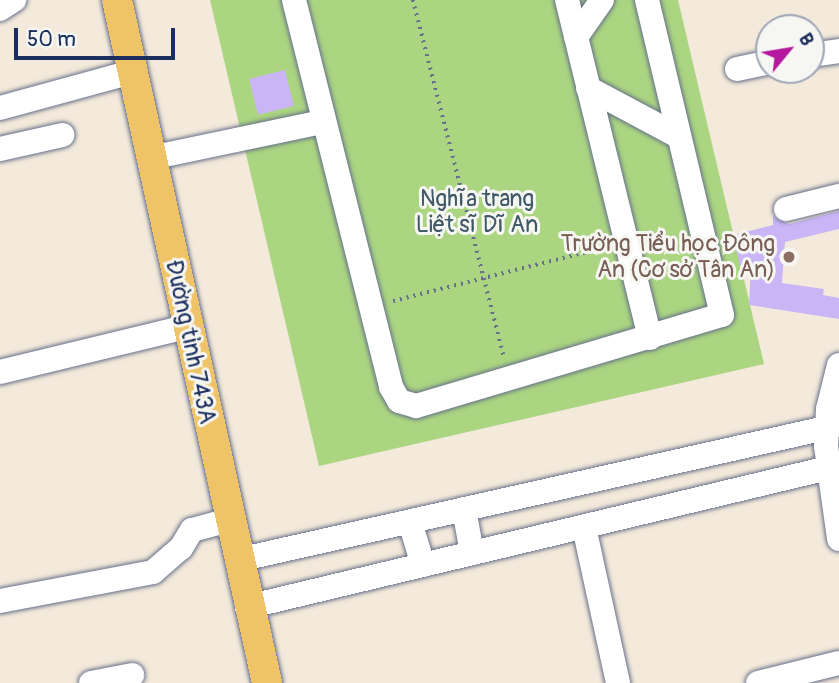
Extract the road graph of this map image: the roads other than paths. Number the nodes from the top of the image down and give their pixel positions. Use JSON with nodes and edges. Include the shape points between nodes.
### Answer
{"nodes":[{"id":1,"x":14,"y":0,"type":"edge"},
{"id":2,"x":117,"y":0,"type":"edge"},
{"id":3,"x":294,"y":0,"type":"edge"},
{"id":4,"x":567,"y":0,"type":"edge"},
{"id":5,"x":602,"y":0,"type":"edge"},
{"id":6,"x":647,"y":0,"type":"edge"},
{"id":7,"x":0,"y":9,"type":"edge"},
{"id":8,"x":576,"y":37,"type":"junction"},
{"id":9,"x":755,"y":65,"type":"edge"},
{"id":10,"x":737,"y":69,"type":"dead end"},
{"id":11,"x":132,"y":72,"type":"junction"},
{"id":12,"x":588,"y":88,"type":"junction"},
{"id":13,"x":0,"y":108,"type":"edge"},
{"id":14,"x":323,"y":122,"type":"junction"},
{"id":15,"x":62,"y":135,"type":"dead end"},
{"id":16,"x":678,"y":136,"type":"junction"},
{"id":17,"x":0,"y":149,"type":"edge"},
{"id":18,"x":150,"y":158,"type":"junction"},
{"id":19,"x":839,"y":196,"type":"edge"},
{"id":20,"x":786,"y":209,"type":"dead end"},
{"id":21,"x":186,"y":327,"type":"junction"},
{"id":22,"x":650,"y":338,"type":"junction"},
{"id":23,"x":839,"y":365,"type":"edge"},
{"id":24,"x":0,"y":372,"type":"edge"},
{"id":25,"x":833,"y":427,"type":"edge"},
{"id":26,"x":828,"y":468,"type":"junction"},
{"id":27,"x":464,"y":509,"type":"junction"},
{"id":28,"x":229,"y":520,"type":"junction"},
{"id":29,"x":410,"y":522,"type":"junction"},
{"id":30,"x":584,"y":527,"type":"junction"},
{"id":31,"x":839,"y":539,"type":"edge"},
{"id":32,"x":472,"y":553,"type":"junction"},
{"id":33,"x":238,"y":560,"type":"junction"},
{"id":34,"x":423,"y":565,"type":"junction"},
{"id":35,"x":0,"y":601,"type":"edge"},
{"id":36,"x":247,"y":607,"type":"junction"},
{"id":37,"x":839,"y":663,"type":"edge"},
{"id":38,"x":132,"y":675,"type":"dead end"},
{"id":39,"x":91,"y":683,"type":"edge"},
{"id":40,"x":267,"y":683,"type":"edge"},
{"id":41,"x":618,"y":683,"type":"edge"},
{"id":42,"x":758,"y":683,"type":"edge"}],
"edges":[{"from":1,"to":7,"type":"street"},
{"from":2,"to":11,"type":"main road","name":"Đường tỉnh 743A"},
{"from":3,"to":14,"type":"street"},
{"from":4,"to":8,"type":"street"},
{"from":5,"to":8,"type":"street"},
{"from":6,"to":16,"type":"street"},
{"from":8,"to":12,"type":"street"},
{"from":9,"to":10,"type":"street"},
{"from":11,"to":13,"type":"street"},
{"from":11,"to":18,"type":"main road","name":"Đường tỉnh 743A"},
{"from":12,"to":16,"type":"street"},
{"from":12,"to":22,"type":"street"},
{"from":14,"to":18,"type":"street"},
{"from":14,"to":22,"type":"street","via":[[369,307],[399,401],[416,406]]},
{"from":15,"to":17,"type":"street"},
{"from":16,"to":22,"type":"street","via":[[724,309],[717,320]]},
{"from":18,"to":21,"type":"main road","name":"Đường tỉnh 743A"},
{"from":19,"to":20,"type":"street"},
{"from":21,"to":24,"type":"street"},
{"from":21,"to":28,"type":"main road","name":"Đường tỉnh 743A"},
{"from":23,"to":25,"type":"street"},
{"from":25,"to":26,"type":"street"},
{"from":25,"to":27,"type":"street"},
{"from":26,"to":30,"type":"street"},
{"from":26,"to":31,"type":"street"},
{"from":27,"to":29,"type":"street"},
{"from":27,"to":32,"type":"street"},
{"from":28,"to":33,"type":"main road","name":"Đường tỉnh 743A"},
{"from":28,"to":35,"type":"street","via":[[192,530],[181,548],[153,572]]},
{"from":29,"to":33,"type":"street"},
{"from":29,"to":34,"type":"street"},
{"from":30,"to":32,"type":"street"},
{"from":30,"to":41,"type":"street"},
{"from":32,"to":34,"type":"street"},
{"from":33,"to":36,"type":"main road","name":"Đường tỉnh 743A"},
{"from":34,"to":36,"type":"street"},
{"from":36,"to":40,"type":"main road","name":"Đường tỉnh 743A"},
{"from":37,"to":42,"type":"street"},
{"from":38,"to":39,"type":"street"}]}
